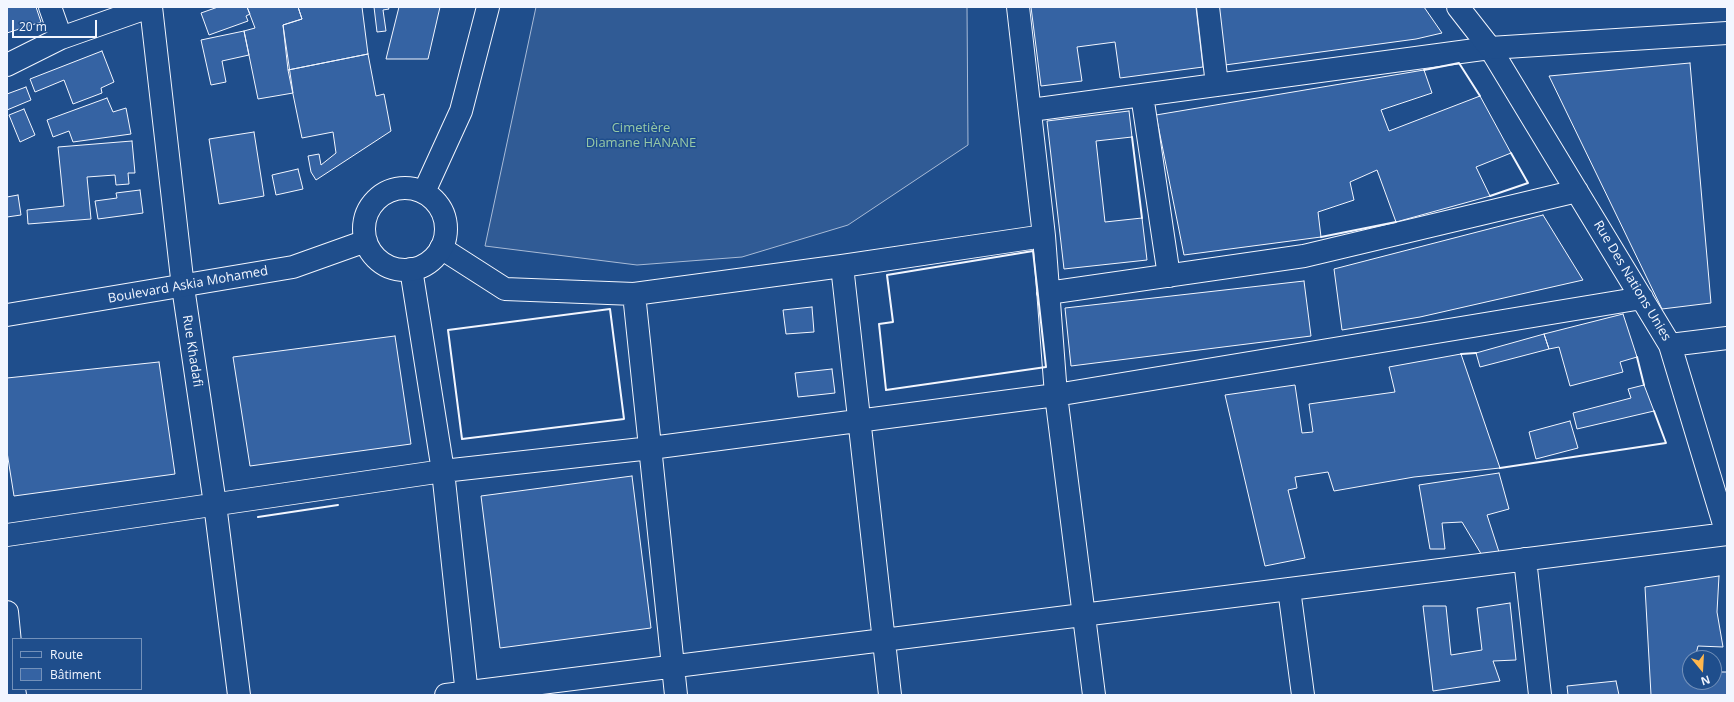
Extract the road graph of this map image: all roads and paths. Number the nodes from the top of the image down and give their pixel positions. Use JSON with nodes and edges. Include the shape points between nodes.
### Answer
{"nodes":[{"id":1,"x":50,"y":7,"type":"edge"},
{"id":2,"x":150,"y":7,"type":"edge"},
{"id":3,"x":488,"y":7,"type":"edge"},
{"id":4,"x":1018,"y":7,"type":"edge"},
{"id":5,"x":1208,"y":7,"type":"edge"},
{"id":6,"x":1458,"y":7,"type":"edge"},
{"id":7,"x":105,"y":14,"type":"edge"},
{"id":8,"x":1727,"y":33,"type":"edge"},
{"id":9,"x":61,"y":38,"type":"junction"},
{"id":10,"x":1490,"y":48,"type":"junction"},
{"id":11,"x":7,"y":66,"type":"edge"},
{"id":12,"x":1217,"y":85,"type":"junction"},
{"id":13,"x":1142,"y":95,"type":"junction"},
{"id":14,"x":1031,"y":110,"type":"junction"},
{"id":15,"x":1577,"y":191,"type":"junction"},
{"id":16,"x":424,"y":192,"type":"junction"},
{"id":17,"x":1044,"y":236,"type":"junction"},
{"id":18,"x":366,"y":241,"type":"junction"},
{"id":19,"x":441,"y":248,"type":"junction"},
{"id":20,"x":842,"y":266,"type":"junction"},
{"id":21,"x":411,"y":269,"type":"junction"},
{"id":22,"x":1169,"y":276,"type":"junction"},
{"id":23,"x":182,"y":287,"type":"junction"},
{"id":24,"x":1048,"y":293,"type":"junction"},
{"id":25,"x":634,"y":294,"type":"junction"},
{"id":26,"x":1642,"y":298,"type":"junction"},
{"id":27,"x":7,"y":315,"type":"edge"},
{"id":28,"x":1727,"y":338,"type":"edge"},
{"id":29,"x":1670,"y":345,"type":"junction"},
{"id":30,"x":1056,"y":395,"type":"junction"},
{"id":31,"x":860,"y":422,"type":"junction"},
{"id":32,"x":651,"y":448,"type":"junction"},
{"id":33,"x":443,"y":471,"type":"junction"},
{"id":34,"x":215,"y":504,"type":"junction"},
{"id":35,"x":1727,"y":534,"type":"edge"},
{"id":36,"x":7,"y":535,"type":"edge"},
{"id":37,"x":1525,"y":559,"type":"junction"},
{"id":38,"x":1289,"y":589,"type":"junction"},
{"id":39,"x":7,"y":612,"type":"edge"},
{"id":40,"x":1084,"y":615,"type":"junction"},
{"id":41,"x":884,"y":640,"type":"junction"},
{"id":42,"x":12,"y":664,"type":"edge"},
{"id":43,"x":672,"y":666,"type":"junction"},
{"id":44,"x":460,"y":694,"type":"edge"},
{"id":45,"x":239,"y":695,"type":"edge"},
{"id":46,"x":676,"y":695,"type":"edge"},
{"id":47,"x":890,"y":695,"type":"edge"},
{"id":48,"x":1094,"y":695,"type":"edge"},
{"id":49,"x":1303,"y":695,"type":"edge"},
{"id":50,"x":1540,"y":695,"type":"edge"}],
"edges":[{"from":1,"to":9,"type":"street"},
{"from":2,"to":7,"type":"street"},
{"from":2,"to":23,"type":"street","name":"Rue Khadafi"},
{"from":3,"to":16,"type":"street","via":[[461,111]]},
{"from":4,"to":14,"type":"street"},
{"from":5,"to":12,"type":"street"},
{"from":6,"to":10,"type":"street","name":"Rue Des Nations Unies"},
{"from":7,"to":9,"type":"street"},
{"from":8,"to":10,"type":"street"},
{"from":9,"to":11,"type":"street"},
{"from":10,"to":12,"type":"street"},
{"from":10,"to":15,"type":"street","name":"Rue Des Nations Unies"},
{"from":12,"to":13,"type":"street"},
{"from":13,"to":14,"type":"street"},
{"from":13,"to":22,"type":"street"},
{"from":14,"to":17,"type":"street"},
{"from":15,"to":22,"type":"street","via":[[1304,256]]},
{"from":15,"to":26,"type":"street","name":"Rue Des Nations Unies"},
{"from":16,"to":18,"type":"street","via":[[409,188],[393,190],[379,197],[368,210],[364,225]]},
{"from":16,"to":19,"type":"street","via":[[437,203],[444,217],[446,232]]},
{"from":17,"to":20,"type":"street"},
{"from":17,"to":24,"type":"street"},
{"from":18,"to":21,"type":"street","via":[[372,254],[383,263],[396,269]]},
{"from":18,"to":23,"type":"street","name":"Boulevard Askia Mohamed","via":[[293,267]]},
{"from":19,"to":21,"type":"street","via":[[428,262]]},
{"from":19,"to":25,"type":"street","via":[[505,289]]},
{"from":20,"to":25,"type":"street"},
{"from":20,"to":31,"type":"street"},
{"from":21,"to":33,"type":"street"},
{"from":22,"to":24,"type":"street"},
{"from":23,"to":27,"type":"street","name":"Boulevard Askia Mohamed"},
{"from":23,"to":34,"type":"street","name":"Rue Khadafi"},
{"from":24,"to":30,"type":"street"},
{"from":25,"to":32,"type":"street"},
{"from":26,"to":29,"type":"street","name":"Rue Des Nations Unies"},
{"from":26,"to":30,"type":"street"},
{"from":28,"to":29,"type":"street"},
{"from":29,"to":35,"type":"street","name":"Rue Des Nations Unies"},
{"from":30,"to":31,"type":"street"},
{"from":30,"to":40,"type":"street"},
{"from":31,"to":32,"type":"street"},
{"from":31,"to":41,"type":"street"},
{"from":32,"to":33,"type":"street"},
{"from":32,"to":43,"type":"street"},
{"from":33,"to":34,"type":"street"},
{"from":33,"to":44,"type":"street"},
{"from":34,"to":36,"type":"street"},
{"from":34,"to":45,"type":"street","name":"Rue Khadafi"},
{"from":35,"to":37,"type":"street"},
{"from":37,"to":38,"type":"street"},
{"from":37,"to":50,"type":"street"},
{"from":38,"to":40,"type":"street"},
{"from":38,"to":49,"type":"street"},
{"from":39,"to":42,"type":"street"},
{"from":40,"to":41,"type":"street"},
{"from":40,"to":48,"type":"street"},
{"from":41,"to":43,"type":"street"},
{"from":41,"to":47,"type":"street"},
{"from":43,"to":44,"type":"street"},
{"from":43,"to":46,"type":"street"}]}
